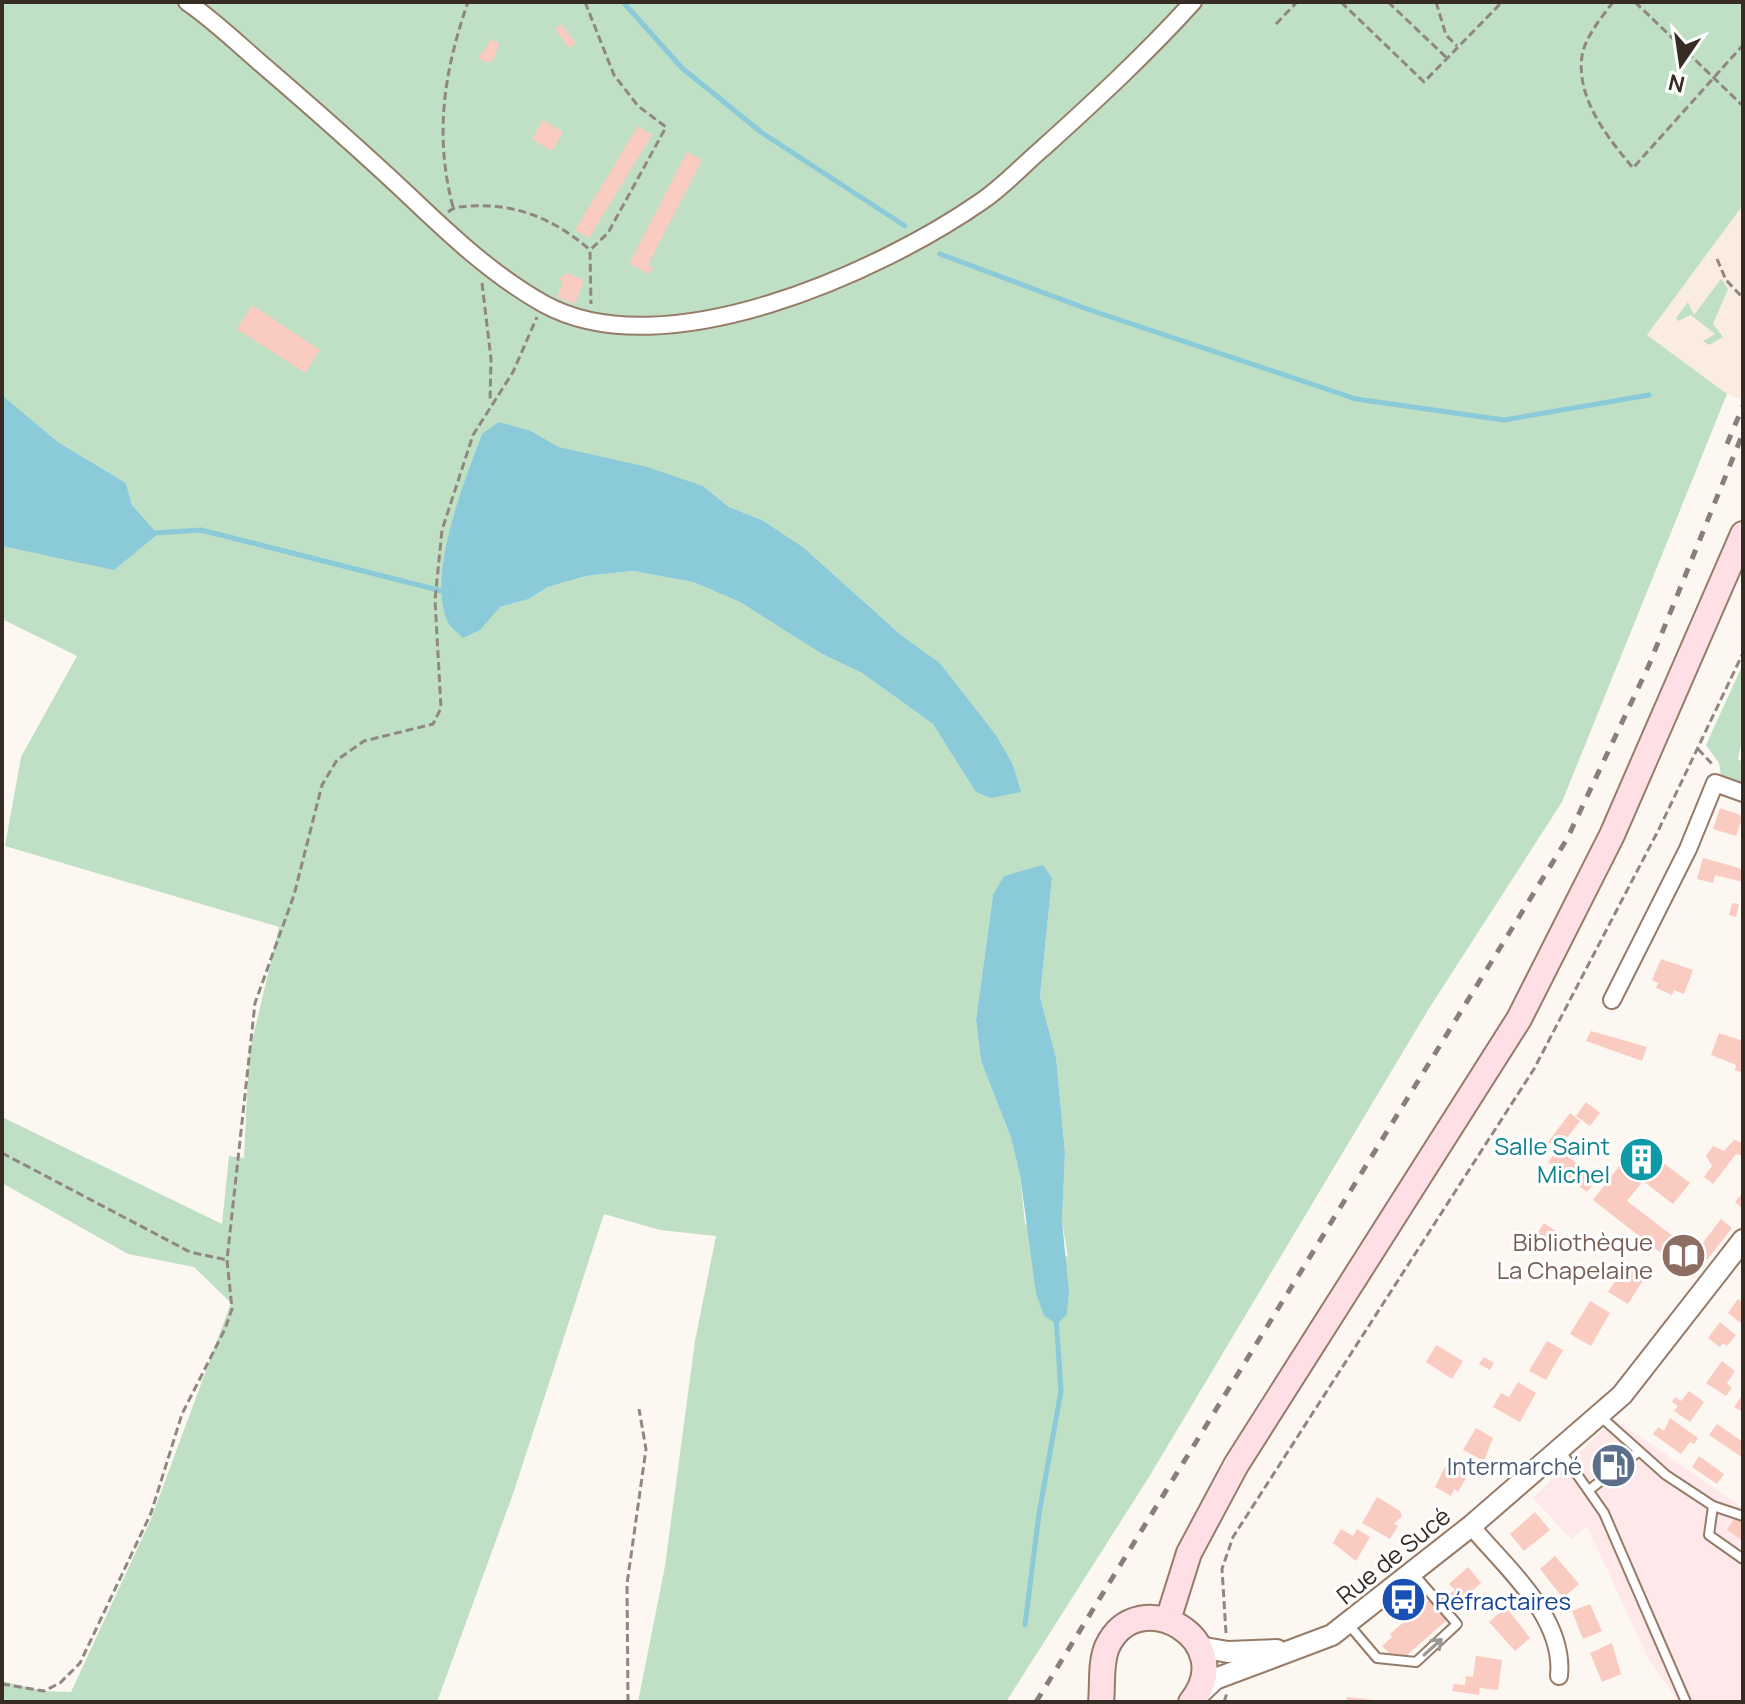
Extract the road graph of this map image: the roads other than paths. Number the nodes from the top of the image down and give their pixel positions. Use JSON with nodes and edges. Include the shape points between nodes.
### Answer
{"nodes":[{"id":1,"x":187,"y":2,"type":"edge"},
{"id":2,"x":1193,"y":2,"type":"edge"},
{"id":3,"x":1743,"y":534,"type":"edge"},
{"id":4,"x":1743,"y":793,"type":"edge"},
{"id":5,"x":1612,"y":1000,"type":"dead end"},
{"id":6,"x":1743,"y":1240,"type":"edge"},
{"id":7,"x":1600,"y":1415,"type":"junction"},
{"id":8,"x":1560,"y":1449,"type":"junction"},
{"id":9,"x":1638,"y":1452,"type":"junction"},
{"id":10,"x":1589,"y":1490,"type":"junction"},
{"id":11,"x":1713,"y":1506,"type":"junction"},
{"id":12,"x":1743,"y":1516,"type":"edge"},
{"id":13,"x":1471,"y":1526,"type":"junction"},
{"id":14,"x":1743,"y":1559,"type":"edge"},
{"id":15,"x":1413,"y":1572,"type":"junction"},
{"id":16,"x":1168,"y":1620,"type":"junction"},
{"id":17,"x":1348,"y":1624,"type":"junction"},
{"id":18,"x":1199,"y":1647,"type":"junction"},
{"id":19,"x":1293,"y":1649,"type":"junction"},
{"id":20,"x":1559,"y":1676,"type":"dead end"},
{"id":21,"x":1102,"y":1691,"type":"edge"},
{"id":22,"x":1193,"y":1700,"type":"edge"},
{"id":23,"x":1115,"y":1702,"type":"edge"},
{"id":24,"x":1686,"y":1702,"type":"edge"}],
"edges":[{"from":1,"to":2,"type":"street","via":[[340,131],[479,259],[544,304],[593,323],[670,326],[739,311],[872,265],[984,200],[1143,57]]},
{"from":3,"to":16,"type":"main road","via":[[1612,835],[1519,1019],[1229,1477],[1189,1553]]},
{"from":4,"to":5,"type":"street","via":[[1715,783]]},
{"from":6,"to":7,"type":"street","name":"Rue de Sucé","via":[[1640,1374]]},
{"from":7,"to":8,"type":"street","name":"Rue de Sucé"},
{"from":7,"to":9,"type":"lane"},
{"from":8,"to":10,"type":"lane"},
{"from":8,"to":13,"type":"street","name":"Rue de Sucé"},
{"from":9,"to":10,"type":"lane"},
{"from":9,"to":11,"type":"lane"},
{"from":10,"to":24,"type":"lane"},
{"from":11,"to":12,"type":"lane"},
{"from":11,"to":14,"type":"lane","via":[[1709,1535]]},
{"from":13,"to":15,"type":"street","name":"Rue de Sucé"},
{"from":13,"to":20,"type":"street","via":[[1548,1621],[1559,1649]]},
{"from":15,"to":17,"type":"street","name":"Rue de Sucé"},
{"from":17,"to":15,"type":"lane","one_way":true,"via":[[1377,1658],[1416,1662],[1457,1624]]},
{"from":16,"to":18,"type":"main road","via":[[1186,1630]]},
{"from":16,"to":21,"type":"main road","via":[[1149,1618],[1122,1628],[1105,1651]]},
{"from":17,"to":19,"type":"street","name":"Rue de Sucé"},
{"from":18,"to":19,"type":"street","name":"Rue de Sucé","via":[[1228,1652]]},
{"from":18,"to":22,"type":"main road","via":[[1203,1679]]},
{"from":19,"to":22,"type":"street","name":"Rue de Sucé","via":[[1215,1679]]},
{"from":21,"to":23,"type":"main road"}]}
